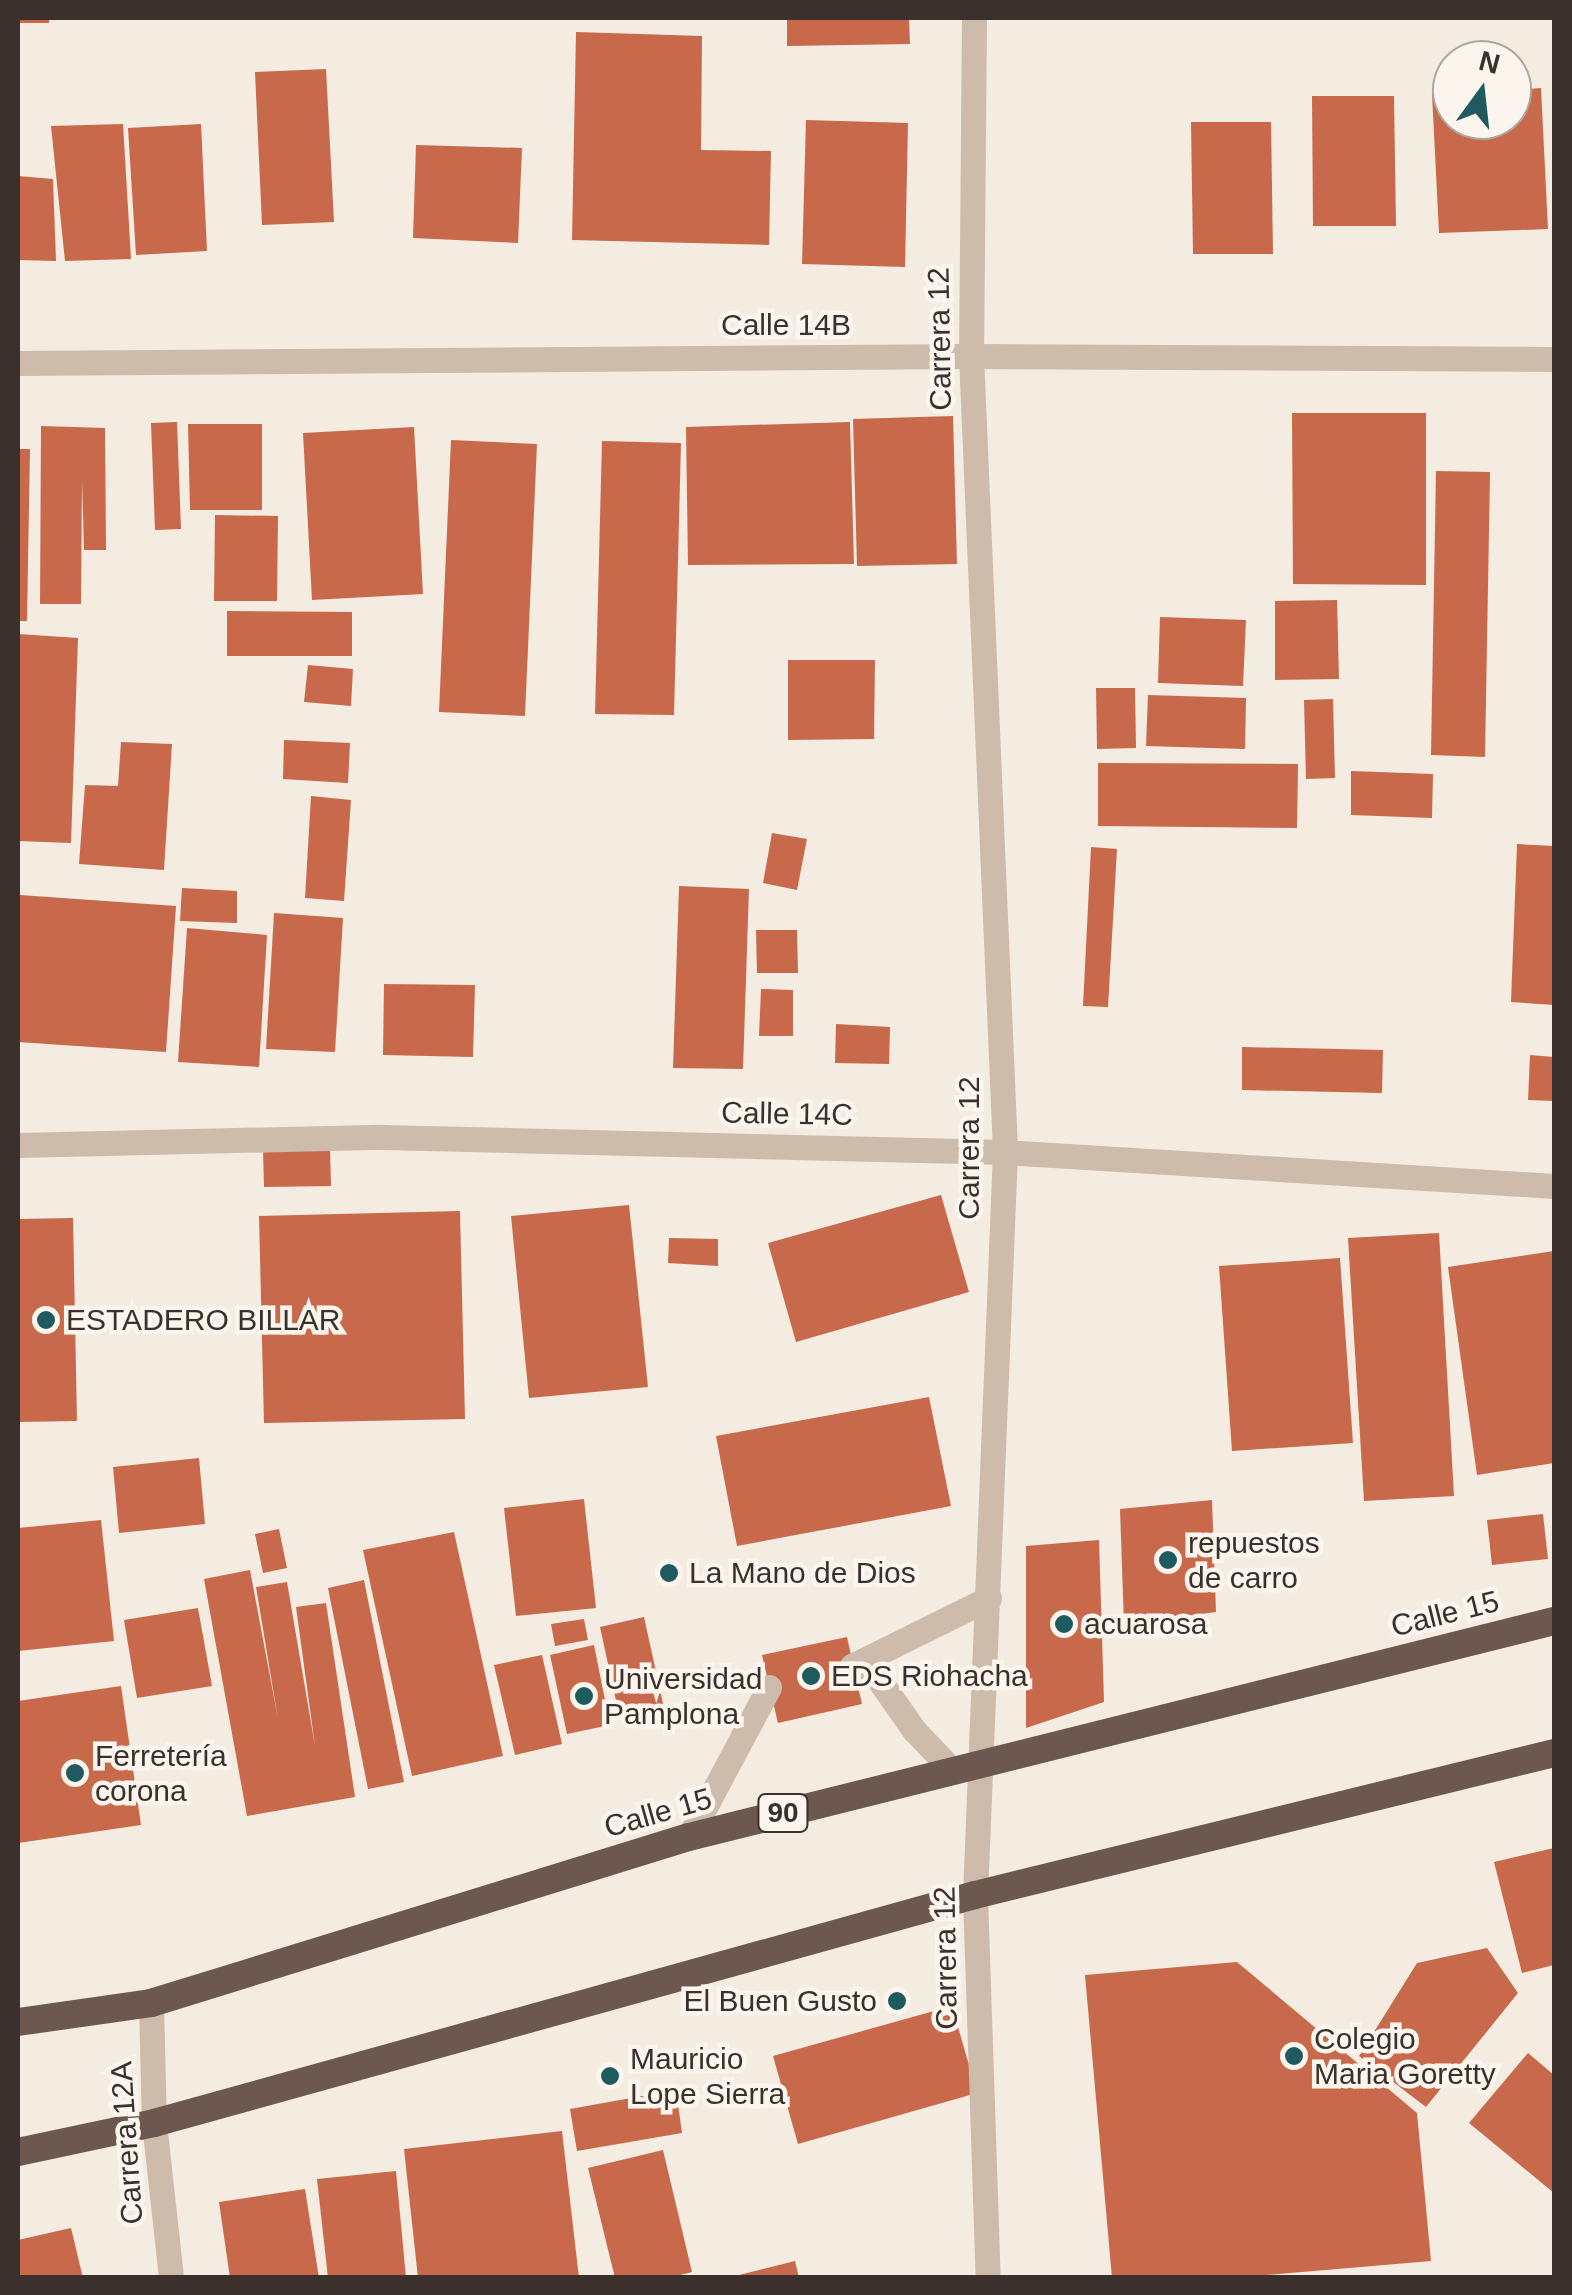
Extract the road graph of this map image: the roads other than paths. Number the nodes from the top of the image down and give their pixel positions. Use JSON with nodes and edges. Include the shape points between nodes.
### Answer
{"nodes":[{"id":1,"x":974,"y":18,"type":"edge"},
{"id":2,"x":970,"y":356,"type":"junction"},
{"id":3,"x":1554,"y":359,"type":"edge"},
{"id":4,"x":18,"y":363,"type":"edge"},
{"id":5,"x":18,"y":1145,"type":"edge"},
{"id":6,"x":1004,"y":1152,"type":"junction"},
{"id":7,"x":1554,"y":1186,"type":"edge"},
{"id":8,"x":990,"y":1598,"type":"junction"},
{"id":9,"x":1554,"y":1620,"type":"edge"},
{"id":10,"x":769,"y":1688,"type":"dead end"},
{"id":11,"x":1554,"y":1753,"type":"edge"},
{"id":12,"x":983,"y":1761,"type":"junction"},
{"id":13,"x":951,"y":1769,"type":"junction"},
{"id":14,"x":689,"y":1837,"type":"junction"},
{"id":15,"x":975,"y":1895,"type":"junction"},
{"id":16,"x":151,"y":2002,"type":"junction"},
{"id":17,"x":18,"y":2022,"type":"edge"},
{"id":18,"x":154,"y":2123,"type":"junction"},
{"id":19,"x":18,"y":2152,"type":"edge"},
{"id":20,"x":171,"y":2278,"type":"edge"},
{"id":21,"x":988,"y":2278,"type":"edge"}],
"edges":[{"from":1,"to":2,"type":"street","name":"Carrera 12"},
{"from":2,"to":3,"type":"street","name":"Calle 14B"},
{"from":2,"to":4,"type":"street","name":"Calle 14B"},
{"from":2,"to":6,"type":"street","name":"Carrera 12"},
{"from":5,"to":6,"type":"street","name":"Calle 14C","via":[[382,1137]]},
{"from":6,"to":7,"type":"street","name":"Calle 14C"},
{"from":6,"to":8,"type":"street","name":"Carrera 12"},
{"from":8,"to":12,"type":"street","name":"Carrera 12"},
{"from":8,"to":13,"type":"street","via":[[852,1666],[877,1677]]},
{"from":9,"to":12,"type":"highway","name":"Calle 15","number":"90"},
{"from":10,"to":14,"type":"street"},
{"from":11,"to":15,"type":"highway"},
{"from":12,"to":13,"type":"highway","name":"Calle 15","number":"90"},
{"from":12,"to":15,"type":"street","name":"Carrera 12"},
{"from":13,"to":14,"type":"highway","name":"Calle 15","number":"90"},
{"from":14,"to":16,"type":"highway","name":"Calle 15","number":"90"},
{"from":15,"to":18,"type":"highway"},
{"from":15,"to":21,"type":"street","name":"Carrera 12"},
{"from":16,"to":17,"type":"highway","name":"Calle 15","number":"90"},
{"from":16,"to":18,"type":"street","name":"Carrera 12A"},
{"from":18,"to":19,"type":"highway"},
{"from":18,"to":20,"type":"street","name":"Carrera 12A"}]}
